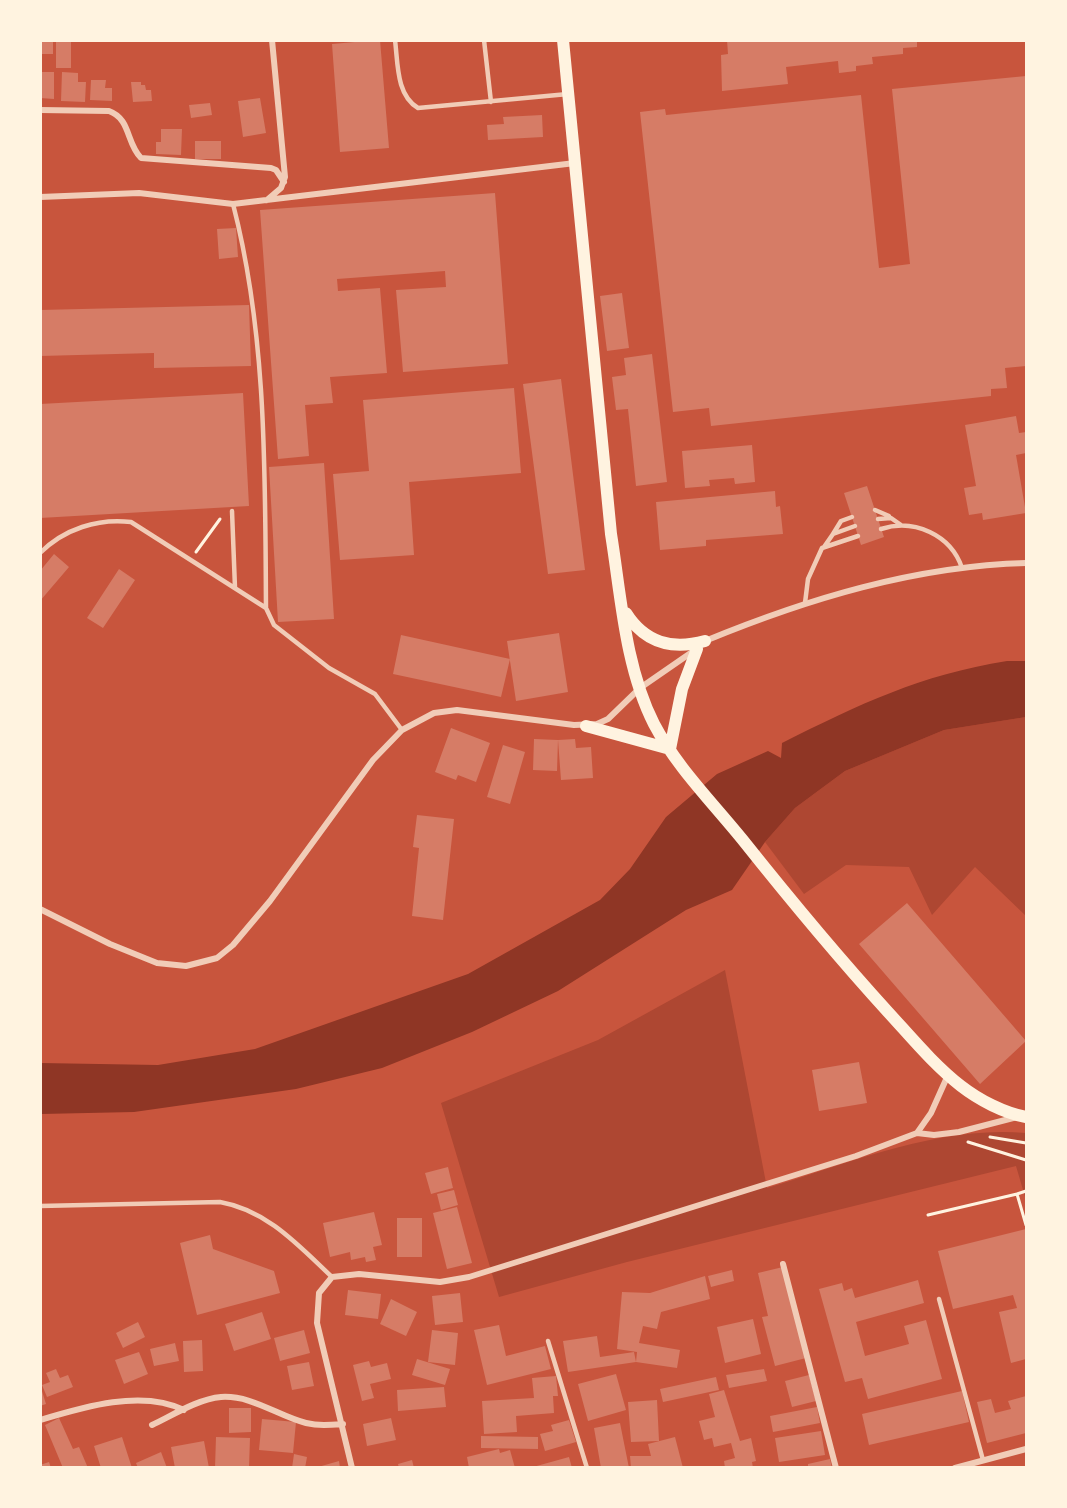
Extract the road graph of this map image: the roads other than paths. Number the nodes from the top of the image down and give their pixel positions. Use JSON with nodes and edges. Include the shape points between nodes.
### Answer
{"nodes":[{"id":1,"x":272,"y":40,"type":"edge"},
{"id":2,"x":395,"y":40,"type":"edge"},
{"id":3,"x":484,"y":40,"type":"edge"},
{"id":4,"x":563,"y":40,"type":"edge"},
{"id":5,"x":568,"y":94,"type":"junction"},
{"id":6,"x":491,"y":102,"type":"junction"},
{"id":7,"x":40,"y":110,"type":"edge"},
{"id":8,"x":575,"y":162,"type":"junction"},
{"id":9,"x":284,"y":182,"type":"junction"},
{"id":10,"x":40,"y":197,"type":"edge"},
{"id":11,"x":263,"y":201,"type":"junction"},
{"id":12,"x":233,"y":204,"type":"junction"},
{"id":13,"x":875,"y":510,"type":"dead end"},
{"id":14,"x":232,"y":511,"type":"road end"},
{"id":15,"x":852,"y":517,"type":"dead end"},
{"id":16,"x":891,"y":518,"type":"junction"},
{"id":17,"x":878,"y":519,"type":"dead end"},
{"id":18,"x":855,"y":526,"type":"dead end"},
{"id":19,"x":903,"y":526,"type":"junction"},
{"id":20,"x":882,"y":529,"type":"dead end"},
{"id":21,"x":833,"y":534,"type":"junction"},
{"id":22,"x":858,"y":536,"type":"dead end"},
{"id":23,"x":822,"y":548,"type":"junction"},
{"id":24,"x":40,"y":554,"type":"edge"},
{"id":25,"x":1026,"y":563,"type":"edge"},
{"id":26,"x":962,"y":568,"type":"junction"},
{"id":27,"x":235,"y":588,"type":"junction"},
{"id":28,"x":805,"y":603,"type":"junction"},
{"id":29,"x":266,"y":608,"type":"junction"},
{"id":30,"x":623,"y":610,"type":"junction"},
{"id":31,"x":701,"y":645,"type":"junction"},
{"id":32,"x":640,"y":688,"type":"junction"},
{"id":33,"x":586,"y":726,"type":"junction"},
{"id":34,"x":402,"y":730,"type":"junction"},
{"id":35,"x":672,"y":752,"type":"junction"},
{"id":36,"x":40,"y":909,"type":"edge"},
{"id":37,"x":948,"y":1075,"type":"junction"},
{"id":38,"x":1024,"y":1116,"type":"edge"},
{"id":39,"x":917,"y":1132,"type":"junction"},
{"id":40,"x":40,"y":1206,"type":"edge"},
{"id":41,"x":783,"y":1264,"type":"dead end"},
{"id":42,"x":332,"y":1277,"type":"junction"},
{"id":43,"x":939,"y":1299,"type":"dead end"},
{"id":44,"x":548,"y":1341,"type":"dead end"},
{"id":45,"x":184,"y":1410,"type":"junction"},
{"id":46,"x":40,"y":1420,"type":"edge"},
{"id":47,"x":343,"y":1424,"type":"junction"},
{"id":48,"x":152,"y":1425,"type":"dead end"},
{"id":49,"x":1026,"y":1449,"type":"edge"},
{"id":50,"x":983,"y":1461,"type":"junction"},
{"id":51,"x":351,"y":1467,"type":"edge"},
{"id":52,"x":587,"y":1467,"type":"edge"},
{"id":53,"x":836,"y":1467,"type":"edge"},
{"id":54,"x":955,"y":1467,"type":"edge"}],
"edges":[{"from":1,"to":9,"type":"street"},
{"from":2,"to":6,"type":"lane","via":[[403,90],[412,105],[423,109]]},
{"from":3,"to":6,"type":"lane"},
{"from":4,"to":5,"type":"main road"},
{"from":5,"to":6,"type":"lane"},
{"from":5,"to":8,"type":"main road"},
{"from":7,"to":9,"type":"street","via":[[109,111],[124,122],[141,158],[271,168]]},
{"from":8,"to":11,"type":"street"},
{"from":8,"to":30,"type":"main road"},
{"from":9,"to":11,"type":"street","via":[[276,194]]},
{"from":10,"to":12,"type":"street","via":[[139,193]]},
{"from":11,"to":12,"type":"street"},
{"from":12,"to":29,"type":"lane","via":[[246,251],[263,406]]},
{"from":13,"to":16,"type":"lane"},
{"from":14,"to":27,"type":"lane"},
{"from":15,"to":21,"type":"lane","via":[[841,521]]},
{"from":16,"to":17,"type":"lane"},
{"from":16,"to":19,"type":"lane"},
{"from":18,"to":21,"type":"lane"},
{"from":19,"to":20,"type":"lane"},
{"from":19,"to":26,"type":"lane","via":[[926,530],[942,540],[957,552]]},
{"from":21,"to":23,"type":"lane"},
{"from":22,"to":23,"type":"lane"},
{"from":23,"to":28,"type":"lane","via":[[808,579]]},
{"from":24,"to":27,"type":"lane","via":[[67,533],[108,519],[130,522]]},
{"from":25,"to":26,"type":"street"},
{"from":26,"to":28,"type":"street","via":[[881,582]]},
{"from":27,"to":29,"type":"lane"},
{"from":28,"to":31,"type":"street","via":[[774,612]]},
{"from":29,"to":34,"type":"lane","via":[[274,625],[329,668],[375,694]]},
{"from":30,"to":31,"type":"main road","via":[[643,633],[660,643]]},
{"from":30,"to":32,"type":"main road"},
{"from":31,"to":32,"type":"street"},
{"from":31,"to":35,"type":"main road","via":[[682,689]]},
{"from":32,"to":33,"type":"street","via":[[608,719]]},
{"from":32,"to":35,"type":"main road"},
{"from":33,"to":34,"type":"street","via":[[457,710],[434,713]]},
{"from":33,"to":35,"type":"main road"},
{"from":34,"to":36,"type":"street","via":[[373,760],[270,901],[217,958],[186,966],[158,963]]},
{"from":35,"to":37,"type":"main road","via":[[807,921]]},
{"from":37,"to":38,"type":"main road","via":[[984,1101]]},
{"from":37,"to":39,"type":"street","via":[[931,1113]]},
{"from":38,"to":39,"type":"street","via":[[959,1132]]},
{"from":39,"to":42,"type":"street","via":[[856,1156],[469,1277],[440,1282],[372,1275]]},
{"from":40,"to":42,"type":"lane","via":[[238,1205],[280,1229]]},
{"from":41,"to":53,"type":"street"},
{"from":42,"to":47,"type":"street","via":[[319,1293],[316,1313]]},
{"from":43,"to":50,"type":"lane"},
{"from":44,"to":52,"type":"lane"},
{"from":45,"to":46,"type":"street","via":[[170,1403],[134,1401],[74,1410]]},
{"from":45,"to":47,"type":"street","via":[[215,1398],[233,1397],[305,1423]]},
{"from":45,"to":48,"type":"street"},
{"from":47,"to":51,"type":"street"},
{"from":49,"to":50,"type":"street"},
{"from":50,"to":54,"type":"street"}]}
